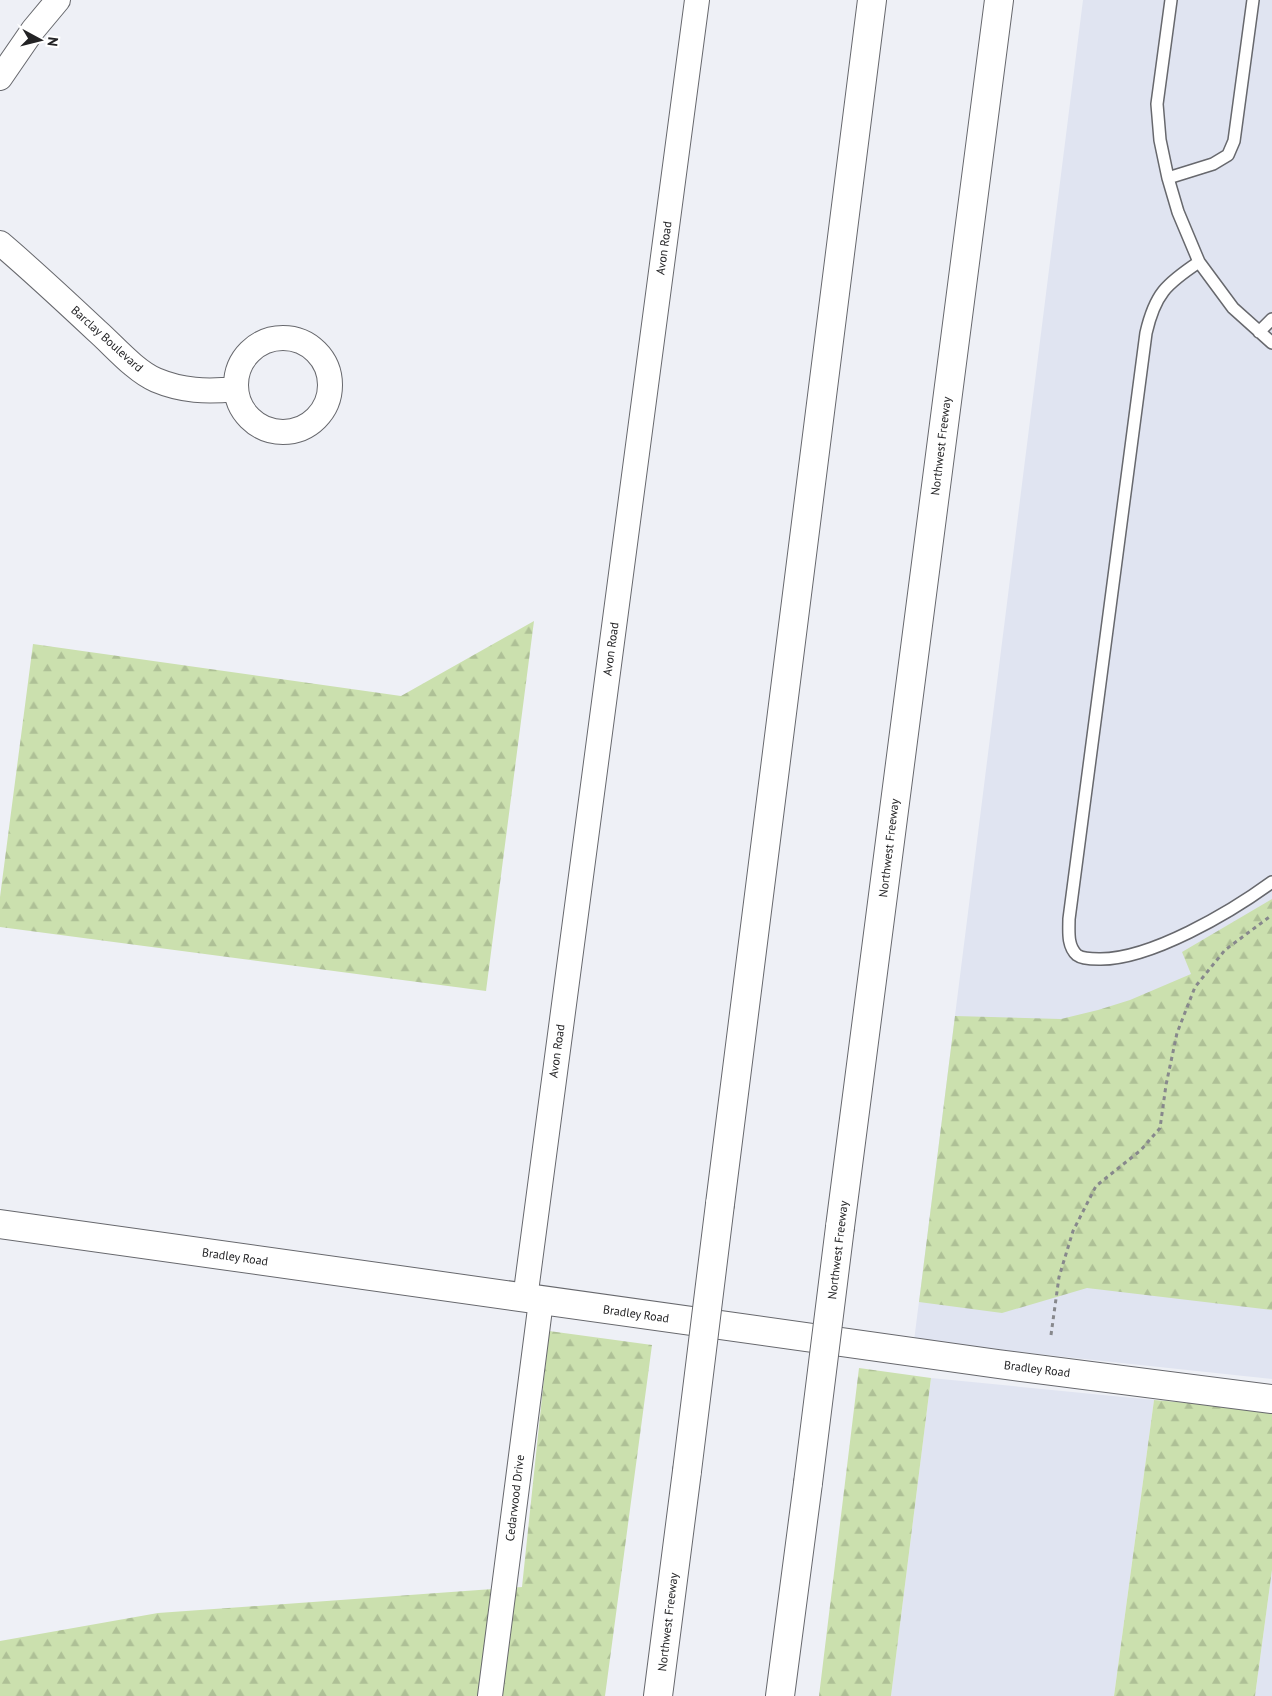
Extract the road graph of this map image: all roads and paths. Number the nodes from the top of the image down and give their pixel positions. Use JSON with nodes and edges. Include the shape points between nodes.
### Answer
{"nodes":[{"id":1,"x":58,"y":0,"type":"edge"},
{"id":2,"x":697,"y":0,"type":"edge"},
{"id":3,"x":872,"y":0,"type":"edge"},
{"id":4,"x":999,"y":0,"type":"edge"},
{"id":5,"x":1171,"y":0,"type":"edge"},
{"id":6,"x":1253,"y":0,"type":"edge"},
{"id":7,"x":0,"y":78,"type":"edge"},
{"id":8,"x":1168,"y":178,"type":"junction"},
{"id":9,"x":0,"y":243,"type":"edge"},
{"id":10,"x":1198,"y":262,"type":"junction"},
{"id":11,"x":1272,"y":319,"type":"edge"},
{"id":12,"x":1259,"y":332,"type":"junction"},
{"id":13,"x":1272,"y":343,"type":"edge"},
{"id":14,"x":235,"y":389,"type":"junction"},
{"id":15,"x":1272,"y":882,"type":"edge"},
{"id":16,"x":1272,"y":915,"type":"edge"},
{"id":17,"x":0,"y":1224,"type":"edge"},
{"id":18,"x":533,"y":1300,"type":"junction"},
{"id":19,"x":1051,"y":1334,"type":"dead end"},
{"id":20,"x":1272,"y":1399,"type":"edge"},
{"id":21,"x":490,"y":1696,"type":"edge"},
{"id":22,"x":658,"y":1696,"type":"edge"},
{"id":23,"x":780,"y":1696,"type":"edge"}],
"edges":[{"from":1,"to":7,"type":"street"},
{"from":2,"to":18,"type":"street","name":"Avon Road"},
{"from":3,"to":22,"type":"main road","name":"Northwest Freeway","bridge":true},
{"from":4,"to":23,"type":"main road","name":"Northwest Freeway","bridge":true},
{"from":5,"to":8,"type":"lane","via":[[1157,104]]},
{"from":6,"to":8,"type":"lane","via":[[1234,141],[1228,155],[1214,164]]},
{"from":8,"to":10,"type":"lane"},
{"from":9,"to":14,"type":"street","name":"Barclay Boulevard","via":[[154,379],[201,391]]},
{"from":10,"to":12,"type":"lane","via":[[1233,308]]},
{"from":10,"to":15,"type":"lane","via":[[1173,279],[1161,293],[1151,311],[1146,333],[1068,919],[1070,945],[1078,956],[1092,959],[1114,960],[1141,952],[1216,918]]},
{"from":11,"to":12,"type":"lane"},
{"from":12,"to":13,"type":"lane"},
{"from":14,"to":14,"type":"street","via":[[239,405],[248,418],[275,432],[291,432],[318,417],[327,404],[330,388],[322,358],[298,339],[282,337],[253,347],[236,373]]},
{"from":16,"to":19,"type":"path","via":[[1225,950],[1195,987],[1177,1033],[1160,1128],[1141,1150],[1096,1186],[1073,1230],[1059,1277]]},
{"from":17,"to":18,"type":"main road","name":"Bradley Road"},
{"from":18,"to":20,"type":"main road","name":"Bradley Road"},
{"from":18,"to":21,"type":"street","name":"Cedarwood Drive"}]}
